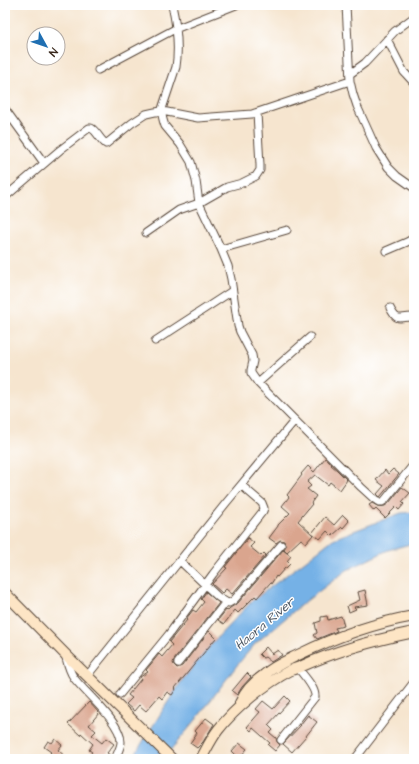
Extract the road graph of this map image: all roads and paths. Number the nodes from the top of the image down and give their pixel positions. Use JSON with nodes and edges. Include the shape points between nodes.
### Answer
{"nodes":[{"id":1,"x":172,"y":5,"type":"edge"},
{"id":2,"x":236,"y":5,"type":"edge"},
{"id":3,"x":346,"y":5,"type":"edge"},
{"id":4,"x":414,"y":17,"type":"edge"},
{"id":5,"x":175,"y":29,"type":"junction"},
{"id":6,"x":387,"y":39,"type":"junction"},
{"id":7,"x":98,"y":70,"type":"dead end"},
{"id":8,"x":350,"y":77,"type":"junction"},
{"id":9,"x":414,"y":83,"type":"edge"},
{"id":10,"x":5,"y":109,"type":"edge"},
{"id":11,"x":162,"y":111,"type":"junction"},
{"id":12,"x":257,"y":113,"type":"junction"},
{"id":13,"x":44,"y":163,"type":"junction"},
{"id":14,"x":414,"y":188,"type":"edge"},
{"id":15,"x":5,"y":197,"type":"edge"},
{"id":16,"x":200,"y":203,"type":"junction"},
{"id":17,"x":287,"y":230,"type":"dead end"},
{"id":18,"x":146,"y":233,"type":"dead end"},
{"id":19,"x":414,"y":238,"type":"edge"},
{"id":20,"x":221,"y":249,"type":"junction"},
{"id":21,"x":386,"y":251,"type":"dead end"},
{"id":22,"x":232,"y":291,"type":"junction"},
{"id":23,"x":390,"y":308,"type":"dead end"},
{"id":24,"x":414,"y":317,"type":"edge"},
{"id":25,"x":310,"y":337,"type":"dead end"},
{"id":26,"x":155,"y":341,"type":"dead end"},
{"id":27,"x":258,"y":383,"type":"junction"},
{"id":28,"x":295,"y":420,"type":"junction"},
{"id":29,"x":414,"y":464,"type":"edge"},
{"id":30,"x":241,"y":485,"type":"junction"},
{"id":31,"x":281,"y":545,"type":"dead end"},
{"id":32,"x":180,"y":561,"type":"junction"},
{"id":33,"x":205,"y":585,"type":"junction"},
{"id":34,"x":5,"y":593,"type":"edge"},
{"id":35,"x":226,"y":602,"type":"junction"},
{"id":36,"x":414,"y":616,"type":"edge"},
{"id":37,"x":414,"y":632,"type":"edge"},
{"id":38,"x":65,"y":654,"type":"junction"},
{"id":39,"x":178,"y":663,"type":"dead end"},
{"id":40,"x":298,"y":668,"type":"junction"},
{"id":41,"x":87,"y":676,"type":"junction"},
{"id":42,"x":414,"y":682,"type":"edge"},
{"id":43,"x":120,"y":694,"type":"dead end"},
{"id":44,"x":237,"y":710,"type":"junction"},
{"id":45,"x":281,"y":740,"type":"dead end"},
{"id":46,"x":115,"y":759,"type":"edge"},
{"id":47,"x":172,"y":759,"type":"edge"},
{"id":48,"x":201,"y":759,"type":"edge"},
{"id":49,"x":355,"y":759,"type":"edge"}],
"edges":[{"from":1,"to":5,"type":"street"},
{"from":2,"to":5,"type":"street"},
{"from":3,"to":8,"type":"street"},
{"from":4,"to":6,"type":"street"},
{"from":5,"to":7,"type":"street"},
{"from":5,"to":11,"type":"street","via":[[176,67]]},
{"from":6,"to":8,"type":"street"},
{"from":6,"to":9,"type":"street","via":[[404,72]]},
{"from":8,"to":12,"type":"street"},
{"from":8,"to":14,"type":"street","via":[[357,106],[383,159],[397,176]]},
{"from":10,"to":13,"type":"street"},
{"from":11,"to":12,"type":"street","via":[[198,118]]},
{"from":11,"to":13,"type":"street","via":[[146,114],[106,144],[94,129],[89,128]]},
{"from":11,"to":16,"type":"street","via":[[165,126],[191,162]]},
{"from":12,"to":16,"type":"street","via":[[259,173],[242,183],[227,187]]},
{"from":13,"to":15,"type":"street"},
{"from":16,"to":18,"type":"street","via":[[179,210]]},
{"from":16,"to":20,"type":"street"},
{"from":17,"to":20,"type":"street"},
{"from":19,"to":21,"type":"street"},
{"from":20,"to":22,"type":"street","via":[[229,271]]},
{"from":22,"to":26,"type":"street"},
{"from":22,"to":27,"type":"street","via":[[238,326],[252,355],[251,373]]},
{"from":23,"to":24,"type":"street","via":[[397,318]]},
{"from":25,"to":27,"type":"street"},
{"from":27,"to":28,"type":"street"},
{"from":28,"to":29,"type":"street","via":[[379,502],[385,500]]},
{"from":28,"to":30,"type":"street"},
{"from":30,"to":32,"type":"street"},
{"from":30,"to":33,"type":"street","via":[[262,503],[264,511]]},
{"from":31,"to":35,"type":"street","via":[[234,600]]},
{"from":32,"to":33,"type":"street"},
{"from":32,"to":41,"type":"street"},
{"from":33,"to":35,"type":"street"},
{"from":33,"to":43,"type":"street"},
{"from":34,"to":38,"type":"street"},
{"from":35,"to":39,"type":"street"},
{"from":36,"to":44,"type":"street","via":[[349,633],[315,646],[281,664],[252,685],[243,696]]},
{"from":37,"to":40,"type":"street","via":[[350,647]]},
{"from":38,"to":41,"type":"street"},
{"from":38,"to":46,"type":"street","via":[[74,678],[106,714],[120,736],[121,742]]},
{"from":40,"to":44,"type":"street","via":[[270,683]]},
{"from":40,"to":45,"type":"street","via":[[316,694],[314,700]]},
{"from":41,"to":47,"type":"street"},
{"from":42,"to":49,"type":"street"},
{"from":44,"to":48,"type":"street","via":[[217,731]]}]}
